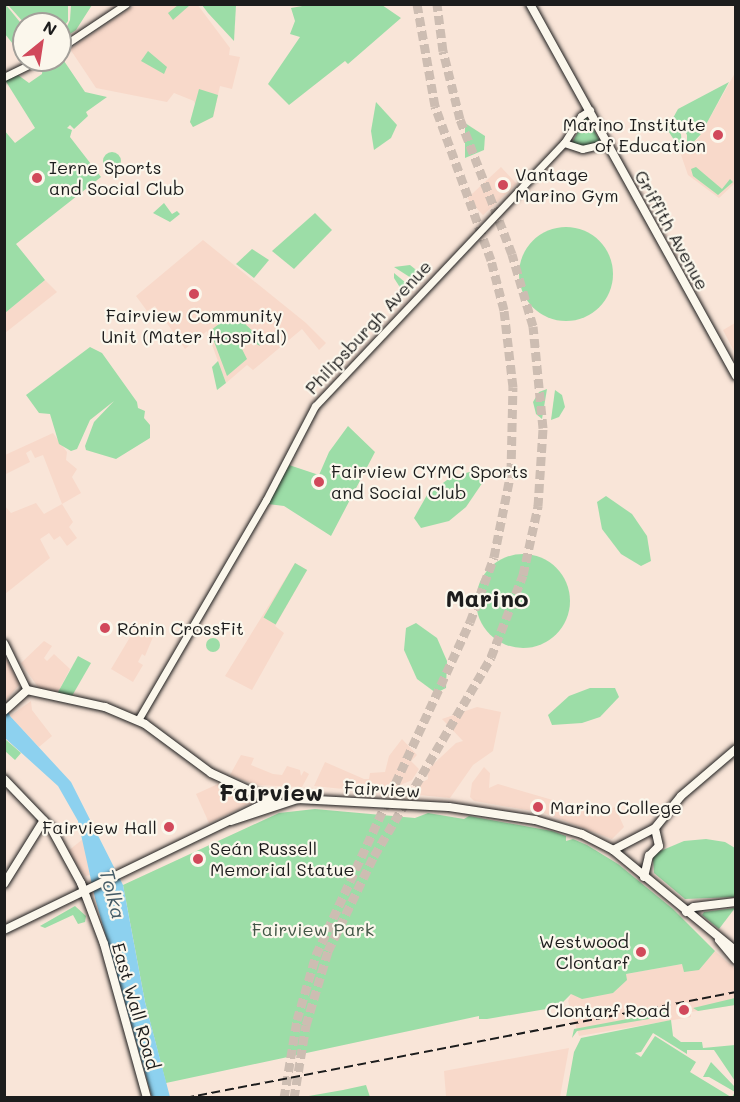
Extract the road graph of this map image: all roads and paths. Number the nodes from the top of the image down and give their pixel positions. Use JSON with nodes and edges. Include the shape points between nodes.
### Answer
{"nodes":[{"id":1,"x":126,"y":4,"type":"edge"},
{"id":2,"x":530,"y":4,"type":"edge"},
{"id":3,"x":72,"y":40,"type":"edge"},
{"id":4,"x":590,"y":110,"type":"junction"},
{"id":5,"x":564,"y":143,"type":"junction"},
{"id":6,"x":608,"y":143,"type":"junction"},
{"id":7,"x":735,"y":376,"type":"edge"},
{"id":8,"x":4,"y":643,"type":"edge"},
{"id":9,"x":27,"y":690,"type":"junction"},
{"id":10,"x":7,"y":710,"type":"edge"},
{"id":11,"x":138,"y":720,"type":"junction"},
{"id":12,"x":735,"y":749,"type":"edge"},
{"id":13,"x":4,"y":779,"type":"edge"},
{"id":14,"x":276,"y":802,"type":"junction"},
{"id":15,"x":44,"y":820,"type":"junction"},
{"id":16,"x":655,"y":828,"type":"junction"},
{"id":17,"x":613,"y":850,"type":"junction"},
{"id":18,"x":644,"y":877,"type":"junction"},
{"id":19,"x":4,"y":884,"type":"edge"},
{"id":20,"x":84,"y":889,"type":"junction"},
{"id":21,"x":735,"y":902,"type":"edge"},
{"id":22,"x":686,"y":912,"type":"junction"},
{"id":23,"x":4,"y":930,"type":"edge"},
{"id":24,"x":719,"y":940,"type":"junction"},
{"id":25,"x":735,"y":951,"type":"edge"},
{"id":26,"x":735,"y":960,"type":"edge"},
{"id":27,"x":147,"y":1098,"type":"edge"}],
"edges":[{"from":1,"to":3,"type":"street"},
{"from":2,"to":4,"type":"main road","name":"Griffith Avenue"},
{"from":4,"to":5,"type":"street","name":"Philipsburgh Avenue","via":[[581,116]]},
{"from":4,"to":6,"type":"main road","name":"Griffith Avenue"},
{"from":5,"to":6,"type":"street","via":[[582,149]]},
{"from":5,"to":11,"type":"street","name":"Philipsburgh Avenue","via":[[315,406],[266,500]]},
{"from":6,"to":7,"type":"main road","name":"Griffith Avenue"},
{"from":8,"to":9,"type":"street"},
{"from":9,"to":10,"type":"main road"},
{"from":9,"to":11,"type":"main road","via":[[105,707]]},
{"from":11,"to":14,"type":"main road","via":[[211,773]]},
{"from":12,"to":16,"type":"main road","via":[[688,789]]},
{"from":13,"to":15,"type":"main road","name":"East Wall Road"},
{"from":14,"to":17,"type":"main road","name":"Fairview","via":[[308,799],[449,807],[553,824]]},
{"from":14,"to":20,"type":"main road","name":"Fairview"},
{"from":15,"to":19,"type":"main road"},
{"from":15,"to":20,"type":"main road","name":"East Wall Road"},
{"from":16,"to":17,"type":"main road"},
{"from":16,"to":18,"type":"main road","via":[[659,846],[649,856]]},
{"from":17,"to":18,"type":"main road"},
{"from":18,"to":22,"type":"main road"},
{"from":20,"to":23,"type":"main road","name":"Fairview"},
{"from":20,"to":27,"type":"main road","name":"East Wall Road"},
{"from":21,"to":22,"type":"main road","via":[[694,907]]},
{"from":22,"to":24,"type":"main road"},
{"from":24,"to":25,"type":"main road"},
{"from":24,"to":26,"type":"main road"}]}
